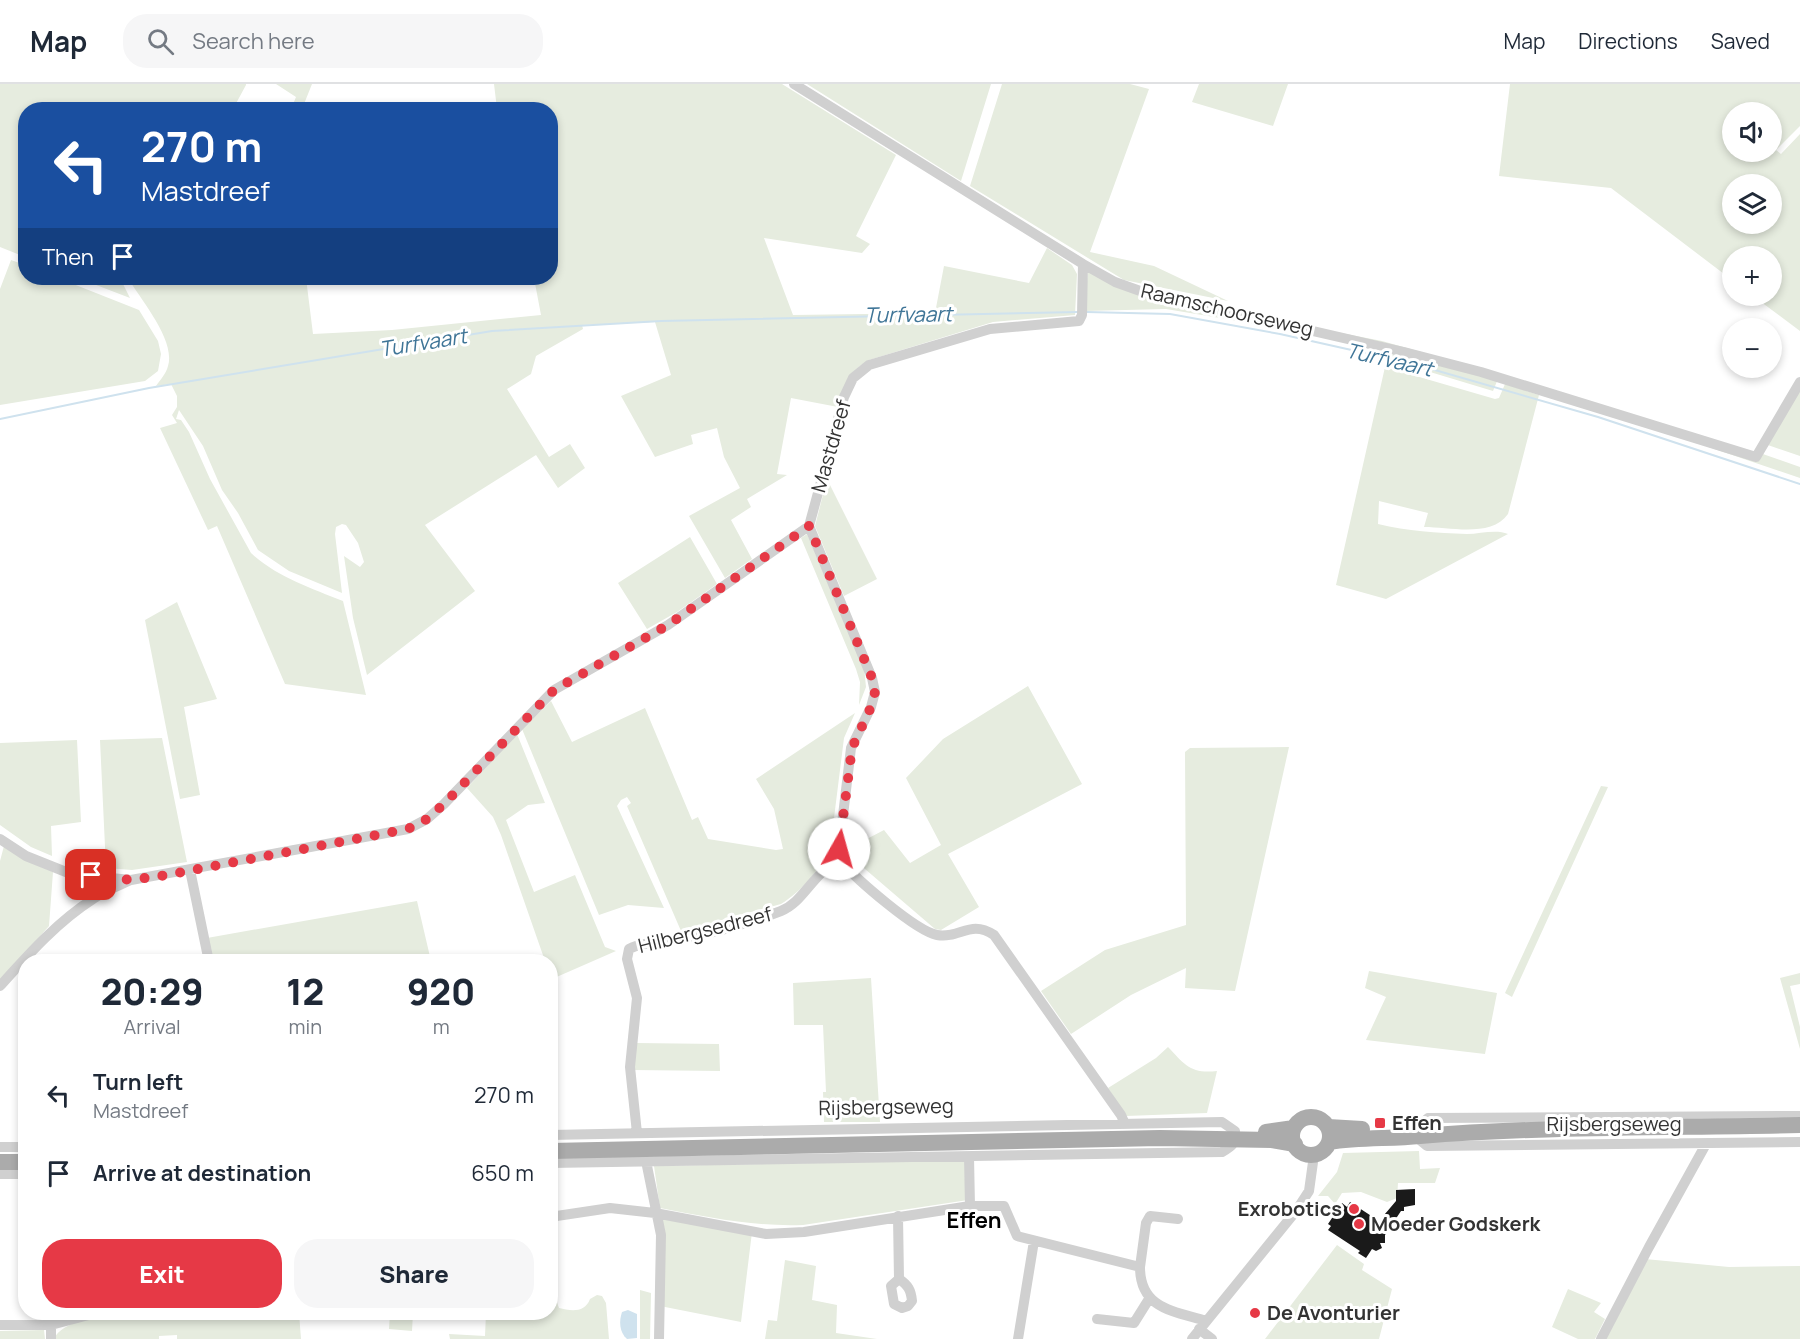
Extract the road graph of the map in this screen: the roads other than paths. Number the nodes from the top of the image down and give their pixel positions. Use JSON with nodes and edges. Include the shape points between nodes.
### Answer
{"nodes":[{"id":1,"x":794,"y":84,"type":"edge"},
{"id":2,"x":1083,"y":264,"type":"junction"},
{"id":3,"x":1800,"y":382,"type":"edge"},
{"id":4,"x":809,"y":526,"type":"junction"},
{"id":5,"x":0,"y":839,"type":"edge"},
{"id":6,"x":840,"y":860,"type":"junction"},
{"id":7,"x":190,"y":870,"type":"junction"},
{"id":8,"x":131,"y":880,"type":"junction"},
{"id":9,"x":29,"y":954,"type":"edge"},
{"id":10,"x":207,"y":954,"type":"edge"},
{"id":11,"x":18,"y":966,"type":"edge"},
{"id":12,"x":0,"y":986,"type":"edge"},
{"id":13,"x":1800,"y":1116,"type":"edge"},
{"id":14,"x":1125,"y":1124,"type":"junction"},
{"id":15,"x":1800,"y":1125,"type":"edge"},
{"id":16,"x":1422,"y":1132,"type":"junction"},
{"id":17,"x":637,"y":1133,"type":"junction"},
{"id":18,"x":1328,"y":1134,"type":"junction"},
{"id":19,"x":558,"y":1135,"type":"edge"},
{"id":20,"x":1229,"y":1136,"type":"junction"},
{"id":21,"x":1295,"y":1136,"type":"junction"},
{"id":22,"x":1800,"y":1142,"type":"edge"},
{"id":23,"x":1706,"y":1144,"type":"junction"},
{"id":24,"x":0,"y":1147,"type":"edge"},
{"id":25,"x":18,"y":1147,"type":"edge"},
{"id":26,"x":558,"y":1151,"type":"edge"},
{"id":27,"x":1314,"y":1155,"type":"junction"},
{"id":28,"x":969,"y":1157,"type":"junction"},
{"id":29,"x":646,"y":1161,"type":"junction"},
{"id":30,"x":0,"y":1162,"type":"edge"},
{"id":31,"x":18,"y":1162,"type":"edge"},
{"id":32,"x":558,"y":1163,"type":"edge"},
{"id":33,"x":0,"y":1174,"type":"edge"},
{"id":34,"x":18,"y":1174,"type":"edge"},
{"id":35,"x":970,"y":1206,"type":"junction"},
{"id":36,"x":655,"y":1213,"type":"junction"},
{"id":37,"x":558,"y":1216,"type":"edge"},
{"id":38,"x":898,"y":1216,"type":"junction"},
{"id":39,"x":1178,"y":1219,"type":"dead end"},
{"id":40,"x":1034,"y":1241,"type":"junction"},
{"id":41,"x":1140,"y":1267,"type":"junction"},
{"id":42,"x":899,"y":1279,"type":"dead end"},
{"id":43,"x":1149,"y":1299,"type":"junction"},
{"id":44,"x":1097,"y":1319,"type":"dead end"},
{"id":45,"x":70,"y":1320,"type":"edge"},
{"id":46,"x":0,"y":1325,"type":"edge"},
{"id":47,"x":51,"y":1325,"type":"junction"},
{"id":48,"x":1202,"y":1325,"type":"junction"},
{"id":49,"x":51,"y":1339,"type":"edge"},
{"id":50,"x":659,"y":1339,"type":"edge"},
{"id":51,"x":1018,"y":1339,"type":"edge"},
{"id":52,"x":1192,"y":1339,"type":"edge"},
{"id":53,"x":1212,"y":1339,"type":"edge"},
{"id":54,"x":1601,"y":1339,"type":"edge"}],
"edges":[{"from":1,"to":2,"type":"street","name":"Raamschoorseweg"},
{"from":2,"to":3,"type":"street","name":"Raamschoorseweg","via":[[1115,282],[1143,291],[1470,369],[1756,457]]},
{"from":2,"to":4,"type":"street","name":"Mastdreef","via":[[1079,321],[990,329],[868,365],[852,378]]},
{"from":4,"to":6,"type":"street","via":[[875,692],[852,748]]},
{"from":4,"to":7,"type":"street","via":[[668,625],[554,690],[427,819],[408,829]]},
{"from":5,"to":8,"type":"street","via":[[26,856],[71,874]]},
{"from":6,"to":14,"type":"street","via":[[890,906],[926,932],[947,935],[977,928],[994,935]]},
{"from":6,"to":17,"type":"street","name":"Hilbergsedreef","via":[[822,871],[785,909],[753,922],[683,940],[629,949],[627,959],[637,1005],[630,1067]]},
{"from":7,"to":8,"type":"street"},
{"from":7,"to":10,"type":"street"},
{"from":8,"to":9,"type":"street","via":[[94,898]]},
{"from":11,"to":12,"type":"street"},
{"from":13,"to":16,"type":"street","name":"Rijsbergseweg"},
{"from":14,"to":17,"type":"street","name":"Rijsbergseweg"},
{"from":14,"to":20,"type":"street","name":"Rijsbergseweg"},
{"from":15,"to":16,"type":"main road","name":"Rijsbergseweg"},
{"from":16,"to":18,"type":"main road","name":"Rijsbergseweg","via":[[1350,1138]]},
{"from":16,"to":23,"type":"street","name":"Rijsbergseweg"},
{"from":17,"to":19,"type":"street","name":"Rijsbergseweg"},
{"from":18,"to":21,"type":"main road","via":[[1317,1117],[1302,1119]]},
{"from":18,"to":27,"type":"main road","via":[[1325,1148]]},
{"from":20,"to":21,"type":"main road","name":"Rijsbergseweg","via":[[1272,1140]]},
{"from":20,"to":26,"type":"main road","name":"Rijsbergseweg"},
{"from":20,"to":28,"type":"street","name":"Rijsbergseweg"},
{"from":21,"to":27,"type":"main road","via":[[1299,1150]]},
{"from":22,"to":23,"type":"street","name":"Rijsbergseweg"},
{"from":23,"to":54,"type":"street"},
{"from":24,"to":25,"type":"street"},
{"from":27,"to":48,"type":"street","via":[[1309,1191],[1296,1211]]},
{"from":28,"to":29,"type":"street","name":"Rijsbergseweg"},
{"from":28,"to":35,"type":"street"},
{"from":29,"to":32,"type":"street","name":"Rijsbergseweg"},
{"from":29,"to":36,"type":"street"},
{"from":30,"to":31,"type":"main road"},
{"from":33,"to":34,"type":"street"},
{"from":35,"to":38,"type":"street"},
{"from":35,"to":40,"type":"street","via":[[1004,1206],[1017,1236]]},
{"from":36,"to":37,"type":"street","via":[[610,1209]]},
{"from":36,"to":38,"type":"street","via":[[766,1234],[804,1232]]},
{"from":36,"to":50,"type":"street","via":[[661,1235]]},
{"from":38,"to":42,"type":"street"},
{"from":39,"to":41,"type":"street","via":[[1150,1216]]},
{"from":40,"to":41,"type":"street"},
{"from":40,"to":51,"type":"street"},
{"from":41,"to":43,"type":"street"},
{"from":43,"to":44,"type":"street","via":[[1134,1323]]},
{"from":43,"to":48,"type":"street"},
{"from":45,"to":47,"type":"street"},
{"from":46,"to":47,"type":"street"},
{"from":47,"to":49,"type":"street"},
{"from":48,"to":52,"type":"street"},
{"from":48,"to":53,"type":"street"}]}
